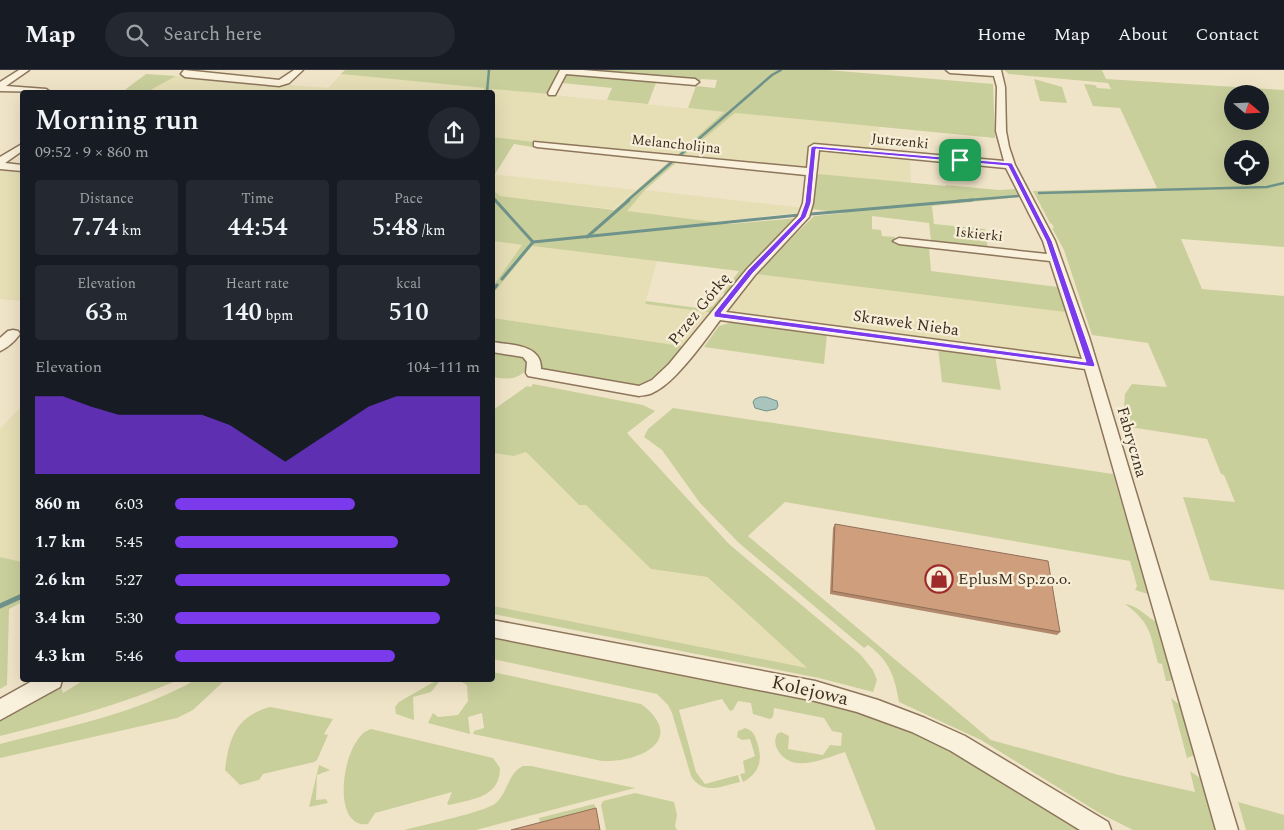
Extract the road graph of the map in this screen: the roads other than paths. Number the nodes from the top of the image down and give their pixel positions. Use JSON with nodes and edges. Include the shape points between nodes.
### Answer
{"nodes":[{"id":1,"x":25,"y":70,"type":"edge"},
{"id":2,"x":299,"y":70,"type":"edge"},
{"id":3,"x":564,"y":70,"type":"edge"},
{"id":4,"x":950,"y":70,"type":"edge"},
{"id":5,"x":188,"y":71,"type":"edge"},
{"id":6,"x":998,"y":72,"type":"edge"},
{"id":7,"x":695,"y":82,"type":"dead end"},
{"id":8,"x":0,"y":87,"type":"edge"},
{"id":9,"x":28,"y":90,"type":"edge"},
{"id":10,"x":552,"y":93,"type":"dead end"},
{"id":11,"x":537,"y":144,"type":"dead end"},
{"id":12,"x":816,"y":146,"type":"joint"},
{"id":13,"x":20,"y":148,"type":"edge"},
{"id":14,"x":0,"y":162,"type":"edge"},
{"id":15,"x":1010,"y":165,"type":"junction"},
{"id":16,"x":0,"y":166,"type":"edge"},
{"id":17,"x":20,"y":168,"type":"edge"},
{"id":18,"x":811,"y":172,"type":"junction"},
{"id":19,"x":899,"y":240,"type":"dead end"},
{"id":20,"x":1055,"y":258,"type":"junction"},
{"id":21,"x":716,"y":315,"type":"junction"},
{"id":22,"x":13,"y":334,"type":"dead end"},
{"id":23,"x":0,"y":346,"type":"edge"},
{"id":24,"x":495,"y":348,"type":"edge"},
{"id":25,"x":1091,"y":365,"type":"junction"},
{"id":26,"x":495,"y":629,"type":"edge"},
{"id":27,"x":49,"y":682,"type":"edge"},
{"id":28,"x":0,"y":710,"type":"edge"},
{"id":29,"x":1100,"y":830,"type":"edge"},
{"id":30,"x":1227,"y":830,"type":"edge"}],
"edges":[{"from":1,"to":8,"type":"street"},
{"from":2,"to":5,"type":"street","via":[[286,81],[276,83],[192,76],[185,74]]},
{"from":3,"to":7,"type":"street"},
{"from":3,"to":10,"type":"street"},
{"from":4,"to":6,"type":"street"},
{"from":6,"to":15,"type":"street","name":"Fabryczna","via":[[1002,138]]},
{"from":8,"to":9,"type":"street"},
{"from":11,"to":18,"type":"street","name":"Melancholijna"},
{"from":12,"to":15,"type":"street","name":"Jutrzenki"},
{"from":12,"to":18,"type":"street","name":"Przez Górkę"},
{"from":13,"to":14,"type":"street"},
{"from":15,"to":20,"type":"street","name":"Fabryczna"},
{"from":16,"to":17,"type":"street"},
{"from":18,"to":21,"type":"street","name":"Przez Górkę","via":[[803,217]]},
{"from":19,"to":20,"type":"street","name":"Iskierki"},
{"from":20,"to":25,"type":"street","name":"Fabryczna"},
{"from":21,"to":24,"type":"street","name":"Przez Górkę","via":[[674,367],[649,389],[533,374],[535,364],[527,353]]},
{"from":21,"to":25,"type":"street","name":"Skrawek Nieba"},
{"from":22,"to":23,"type":"street"},
{"from":25,"to":30,"type":"street","name":"Fabryczna"},
{"from":26,"to":29,"type":"street","name":"Kolejowa","via":[[853,701],[956,742]]},
{"from":27,"to":28,"type":"street"}]}
